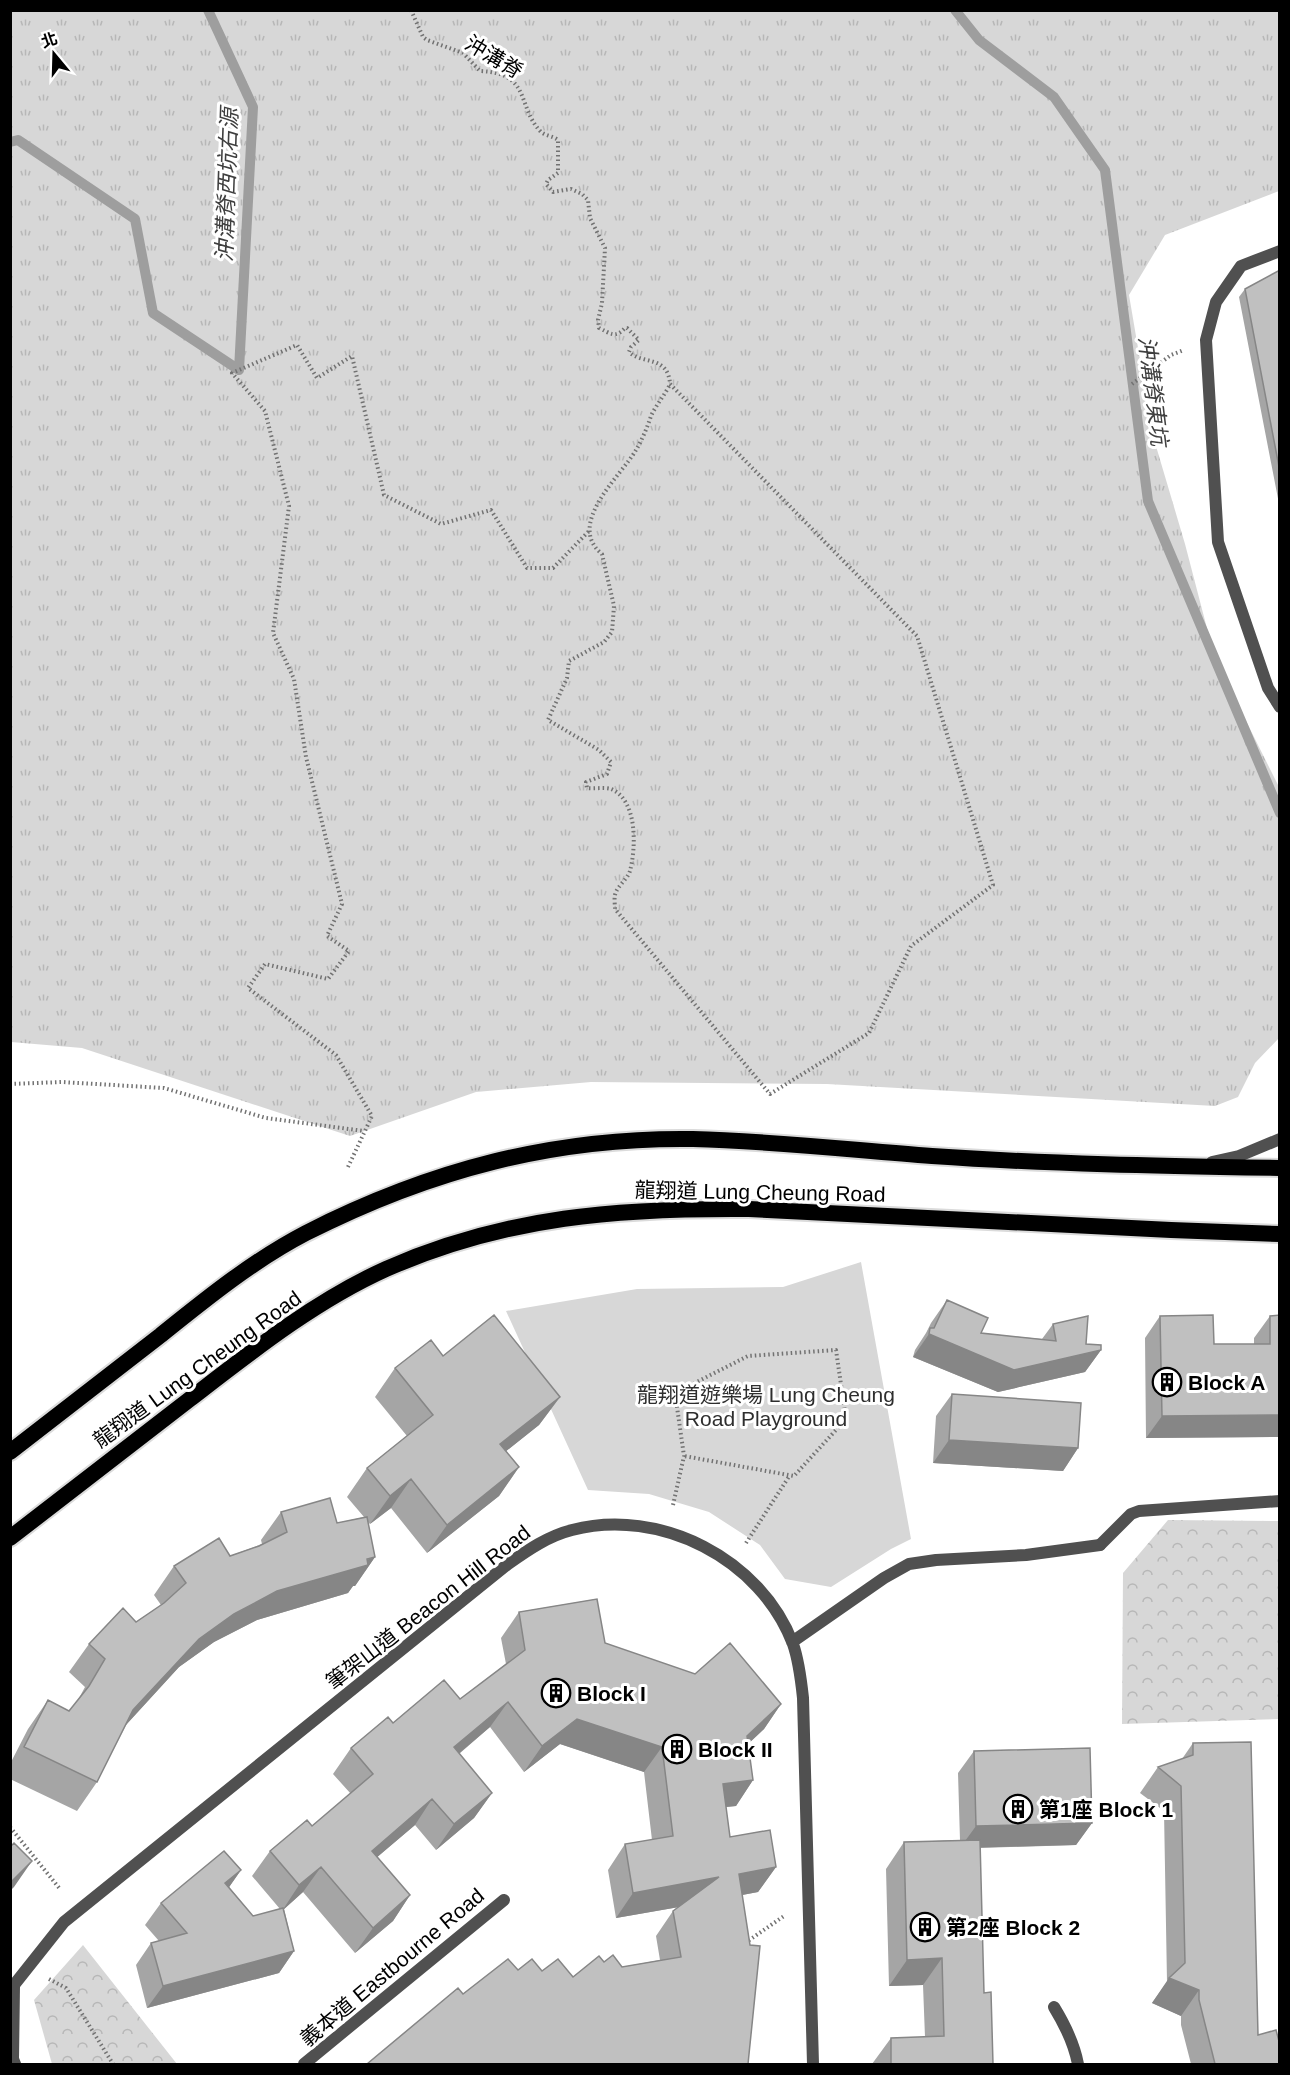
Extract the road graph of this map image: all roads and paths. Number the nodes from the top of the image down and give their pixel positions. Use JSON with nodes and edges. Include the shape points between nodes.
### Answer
{"nodes":[{"id":1,"x":411,"y":10,"type":"edge"},
{"id":2,"x":1280,"y":251,"type":"edge"},
{"id":3,"x":1171,"y":356,"type":"dead end"},
{"id":4,"x":670,"y":384,"type":"junction"},
{"id":5,"x":1132,"y":384,"type":"dead end"},
{"id":6,"x":590,"y":530,"type":"junction"},
{"id":7,"x":1280,"y":707,"type":"edge"},
{"id":8,"x":10,"y":1084,"type":"edge"},
{"id":9,"x":364,"y":1131,"type":"dead end"},
{"id":10,"x":1280,"y":1139,"type":"edge"},
{"id":11,"x":348,"y":1167,"type":"dead end"},
{"id":12,"x":1193,"y":1167,"type":"junction"},
{"id":13,"x":1280,"y":1168,"type":"edge"},
{"id":14,"x":1280,"y":1234,"type":"edge"},
{"id":15,"x":10,"y":1452,"type":"edge"},
{"id":16,"x":684,"y":1456,"type":"junction"},
{"id":17,"x":790,"y":1475,"type":"junction"},
{"id":18,"x":1280,"y":1501,"type":"edge"},
{"id":19,"x":673,"y":1505,"type":"dead end"},
{"id":20,"x":10,"y":1538,"type":"edge"},
{"id":21,"x":746,"y":1543,"type":"dead end"},
{"id":22,"x":792,"y":1642,"type":"junction"},
{"id":23,"x":10,"y":1827,"type":"edge"},
{"id":24,"x":60,"y":1889,"type":"dead end"},
{"id":25,"x":504,"y":1899,"type":"dead end"},
{"id":26,"x":784,"y":1916,"type":"dead end"},
{"id":27,"x":740,"y":1947,"type":"edge"},
{"id":28,"x":48,"y":1978,"type":"dead end"},
{"id":29,"x":12,"y":1988,"type":"edge"},
{"id":30,"x":1054,"y":2007,"type":"dead end"},
{"id":31,"x":15,"y":2064,"type":"edge"},
{"id":32,"x":113,"y":2064,"type":"edge"},
{"id":33,"x":304,"y":2064,"type":"edge"},
{"id":34,"x":813,"y":2064,"type":"edge"},
{"id":35,"x":1078,"y":2064,"type":"edge"}],
"edges":[{"from":1,"to":4,"type":"path","name":"沖溝脊","via":[[427,40],[463,53],[480,71],[494,72],[514,83],[542,133],[558,140],[558,173],[546,184],[553,192],[571,189],[588,200],[590,218],[605,248],[599,328],[613,335],[627,328],[639,340],[629,352],[664,368]]},
{"from":2,"to":7,"type":"street","via":[[1241,266],[1216,302],[1206,340],[1218,542],[1268,688]]},
{"from":3,"to":5,"type":"path"},
{"from":4,"to":6,"type":"path","via":[[636,450],[597,504]]},
{"from":4,"to":6,"type":"path","via":[[917,636],[993,885],[911,946],[869,1033],[770,1094],[615,909],[615,894],[629,874],[632,859],[631,813],[609,788],[587,788],[586,782],[608,774],[610,762],[605,756],[548,720],[567,678],[569,661],[604,642],[612,632],[614,606],[603,554]]},
{"from":6,"to":11,"type":"path","via":[[553,568],[527,568],[491,510],[441,524],[384,495],[352,356],[317,378],[297,345],[232,373],[265,411],[289,506],[273,633],[294,679],[306,757],[342,904],[327,936],[349,951],[328,979],[265,964],[248,988],[336,1055],[372,1116]]},
{"from":8,"to":9,"type":"path","via":[[62,1082],[164,1088],[266,1119]]},
{"from":10,"to":12,"type":"street","via":[[1239,1156]]},
{"from":12,"to":13,"type":"highway","name":"龍翔道 Lung Cheung Road"},
{"from":12,"to":15,"type":"highway","name":"龍翔道 Lung Cheung Road","via":[[935,1156],[693,1139],[608,1142],[520,1154],[437,1176],[303,1235],[215,1292]]},
{"from":14,"to":20,"type":"highway","name":"龍翔道 Lung Cheung Road","via":[[728,1209],[622,1212],[526,1224],[433,1251],[385,1270],[334,1298],[240,1361]]},
{"from":16,"to":17,"type":"path"},
{"from":16,"to":17,"type":"path","via":[[675,1393],[748,1356],[836,1350],[846,1419],[794,1476]]},
{"from":16,"to":19,"type":"path"},
{"from":17,"to":21,"type":"path"},
{"from":18,"to":22,"type":"street","via":[[1139,1511],[1100,1545],[909,1564]]},
{"from":22,"to":29,"type":"street","name":"筆架山道 Beacon Hill Road","via":[[768,1601],[748,1578],[730,1562],[691,1540],[622,1524],[572,1530],[549,1538],[499,1571],[64,1922]]},
{"from":22,"to":34,"type":"street","name":"筆架山道 Beacon Hill Road","via":[[803,1698]]},
{"from":23,"to":24,"type":"path"},
{"from":25,"to":33,"type":"street","name":"義本道 Eastbourne Road"},
{"from":26,"to":27,"type":"path"},
{"from":28,"to":32,"type":"path","via":[[66,1988]]},
{"from":29,"to":31,"type":"street"},
{"from":30,"to":35,"type":"street","via":[[1066,2026]]}]}
